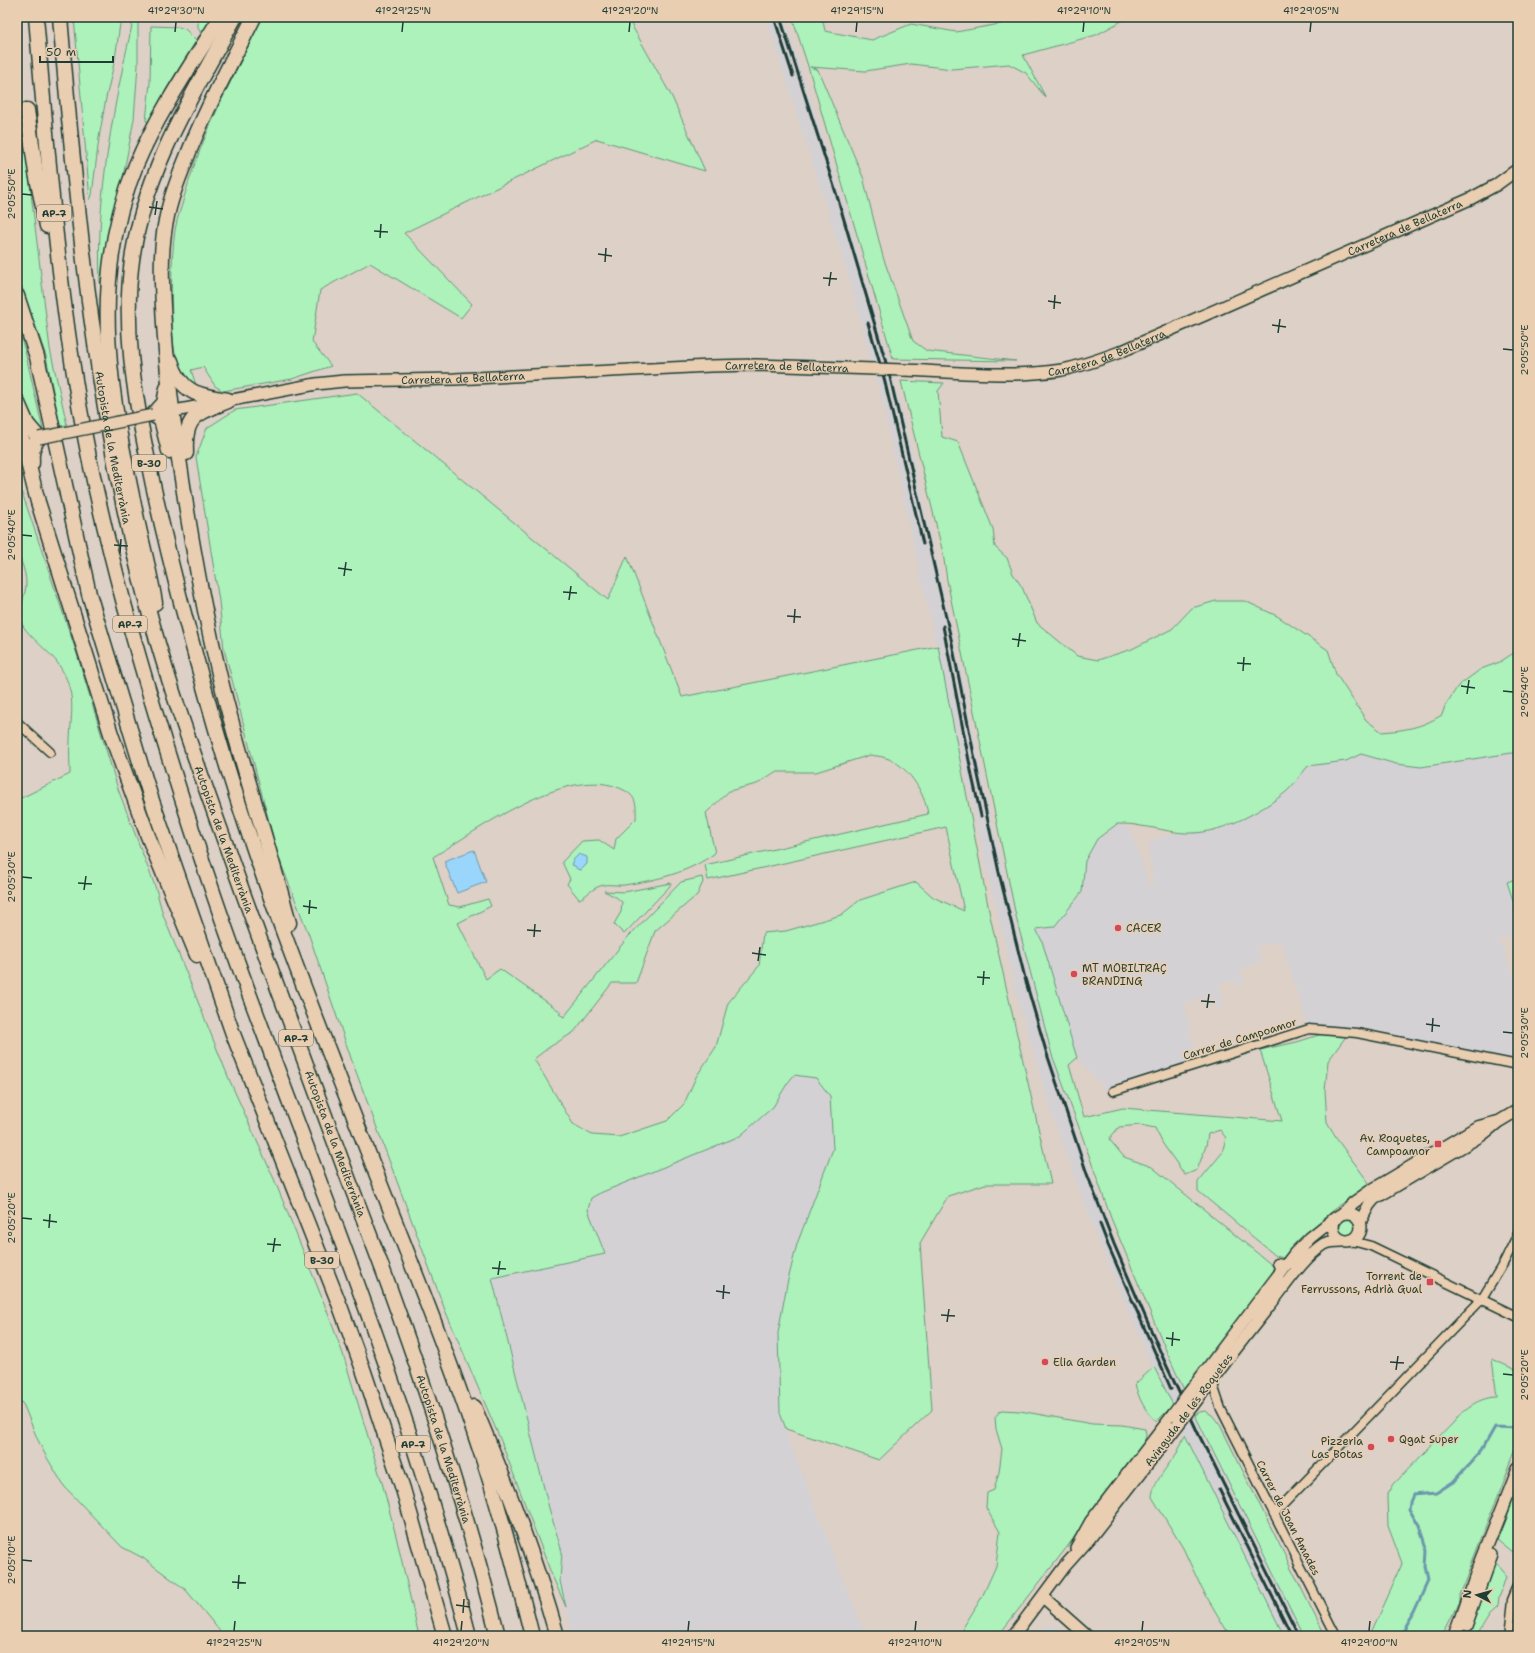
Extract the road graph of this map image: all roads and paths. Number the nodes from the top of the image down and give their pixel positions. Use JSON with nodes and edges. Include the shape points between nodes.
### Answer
{"nodes":[{"id":1,"x":36,"y":17,"type":"edge"},
{"id":2,"x":60,"y":17,"type":"edge"},
{"id":3,"x":221,"y":17,"type":"edge"},
{"id":4,"x":235,"y":17,"type":"edge"},
{"id":5,"x":254,"y":17,"type":"edge"},
{"id":6,"x":26,"y":110,"type":"dead end"},
{"id":7,"x":1518,"y":169,"type":"edge"},
{"id":8,"x":17,"y":296,"type":"edge"},
{"id":9,"x":64,"y":306,"type":"junction"},
{"id":10,"x":165,"y":338,"type":"junction"},
{"id":11,"x":168,"y":380,"type":"junction"},
{"id":12,"x":228,"y":400,"type":"junction"},
{"id":13,"x":17,"y":401,"type":"edge"},
{"id":14,"x":172,"y":411,"type":"junction"},
{"id":15,"x":153,"y":415,"type":"junction"},
{"id":16,"x":17,"y":419,"type":"edge"},
{"id":17,"x":39,"y":438,"type":"junction"},
{"id":18,"x":20,"y":442,"type":"edge"},
{"id":19,"x":17,"y":456,"type":"edge"},
{"id":20,"x":31,"y":476,"type":"junction"},
{"id":21,"x":188,"y":516,"type":"junction"},
{"id":22,"x":196,"y":566,"type":"junction"},
{"id":23,"x":165,"y":667,"type":"junction"},
{"id":24,"x":17,"y":722,"type":"edge"},
{"id":25,"x":50,"y":752,"type":"dead end"},
{"id":26,"x":303,"y":983,"type":"junction"},
{"id":27,"x":233,"y":1034,"type":"junction"},
{"id":28,"x":1518,"y":1065,"type":"edge"},
{"id":29,"x":1113,"y":1091,"type":"dead end"},
{"id":30,"x":1518,"y":1110,"type":"edge"},
{"id":31,"x":1498,"y":1122,"type":"junction"},
{"id":32,"x":1339,"y":1215,"type":"junction"},
{"id":33,"x":1360,"y":1222,"type":"junction"},
{"id":34,"x":1518,"y":1234,"type":"edge"},
{"id":35,"x":1345,"y":1241,"type":"junction"},
{"id":36,"x":1317,"y":1250,"type":"junction"},
{"id":37,"x":1283,"y":1269,"type":"junction"},
{"id":38,"x":1482,"y":1299,"type":"junction"},
{"id":39,"x":1518,"y":1317,"type":"edge"},
{"id":40,"x":1250,"y":1330,"type":"junction"},
{"id":41,"x":444,"y":1349,"type":"junction"},
{"id":42,"x":1214,"y":1377,"type":"junction"},
{"id":43,"x":1203,"y":1391,"type":"junction"},
{"id":44,"x":1191,"y":1399,"type":"junction"},
{"id":45,"x":1221,"y":1409,"type":"junction"},
{"id":46,"x":1174,"y":1422,"type":"junction"},
{"id":47,"x":1159,"y":1433,"type":"junction"},
{"id":48,"x":1518,"y":1468,"type":"edge"},
{"id":49,"x":1518,"y":1486,"type":"edge"},
{"id":50,"x":403,"y":1489,"type":"junction"},
{"id":51,"x":1128,"y":1490,"type":"junction"},
{"id":52,"x":1274,"y":1514,"type":"junction"},
{"id":53,"x":1069,"y":1561,"type":"junction"},
{"id":54,"x":1518,"y":1586,"type":"edge"},
{"id":55,"x":1043,"y":1597,"type":"junction"},
{"id":56,"x":435,"y":1636,"type":"edge"},
{"id":57,"x":445,"y":1636,"type":"edge"},
{"id":58,"x":469,"y":1636,"type":"edge"},
{"id":59,"x":498,"y":1636,"type":"edge"},
{"id":60,"x":532,"y":1636,"type":"edge"},
{"id":61,"x":557,"y":1636,"type":"edge"},
{"id":62,"x":1013,"y":1636,"type":"edge"},
{"id":63,"x":1087,"y":1636,"type":"edge"},
{"id":64,"x":1336,"y":1636,"type":"edge"},
{"id":65,"x":1455,"y":1636,"type":"edge"},
{"id":66,"x":1463,"y":1636,"type":"edge"},
{"id":67,"x":1508,"y":1636,"type":"edge"}],
"edges":[{"from":1,"to":9,"type":"highway","name":"Autopista de la Mediterrània","number":"AP-7"},
{"from":2,"to":23,"type":"highway","name":"Autopista de la Mediterrània","number":"AP-7","via":[[81,235],[103,401],[129,530]]},
{"from":3,"to":23,"type":"highway","via":[[165,108],[136,165],[121,207],[108,280],[108,332],[113,390],[129,481],[151,580]]},
{"from":4,"to":26,"type":"highway","number":"B-30","via":[[174,132],[150,188],[132,261],[130,339],[138,407],[152,480],[189,632],[235,792]]},
{"from":5,"to":10,"type":"highway","via":[[197,130],[167,216],[162,250]]},
{"from":6,"to":9,"type":"highway","via":[[36,173]]},
{"from":7,"to":12,"type":"street","name":"Carretera de Bellaterra","bridge":true,"via":[[1470,199],[1120,352],[1061,370],[1033,373],[718,366],[344,381]]},
{"from":8,"to":27,"type":"highway","number":"B-30","via":[[40,371],[89,594],[150,794]]},
{"from":9,"to":58,"type":"highway","name":"Autopista de la Mediterrània","number":"AP-7","via":[[93,478],[157,717],[243,977],[397,1395],[440,1530]]},
{"from":10,"to":11,"type":"highway"},
{"from":10,"to":12,"type":"highway","via":[[173,369],[185,386],[203,397]]},
{"from":11,"to":14,"type":"highway"},
{"from":11,"to":15,"type":"highway","via":[[164,403]]},
{"from":12,"to":14,"type":"street","name":"Carretera de Bellaterra"},
{"from":12,"to":21,"type":"highway","via":[[205,410],[188,426],[185,444]]},
{"from":13,"to":17,"type":"highway","via":[[27,424]]},
{"from":14,"to":15,"type":"street","name":"Carretera de Bellaterra"},
{"from":14,"to":21,"type":"highway"},
{"from":15,"to":17,"type":"street","name":"Carretera de Bellaterra","bridge":true},
{"from":15,"to":22,"type":"highway","via":[[160,419],[165,429],[181,516]]},
{"from":16,"to":18,"type":"highway"},
{"from":17,"to":18,"type":"street","name":"Carretera de Bellaterra"},
{"from":17,"to":20,"type":"highway","via":[[32,454]]},
{"from":18,"to":20,"type":"highway"},
{"from":19,"to":20,"type":"highway","via":[[25,463]]},
{"from":20,"to":27,"type":"highway","via":[[88,664],[131,793],[187,933]]},
{"from":21,"to":22,"type":"highway"},
{"from":22,"to":26,"type":"highway","via":[[220,677],[252,799],[282,895]]},
{"from":23,"to":59,"type":"highway","name":"Autopista de la Mediterrània","number":"AP-7","via":[[256,928],[420,1374],[463,1508]]},
{"from":24,"to":25,"type":"street"},
{"from":26,"to":41,"type":"highway","number":"B-30"},
{"from":27,"to":50,"type":"highway","number":"B-30","via":[[340,1306]]},
{"from":28,"to":29,"type":"street","name":"Carrer de Campoamor","via":[[1356,1033],[1309,1029]]},
{"from":30,"to":31,"type":"street","name":"Avinguda de les Roquetes"},
{"from":31,"to":32,"type":"street","name":"Avinguda de les Roquetes","via":[[1477,1127],[1366,1194]]},
{"from":31,"to":33,"type":"street","name":"Avinguda de les Roquetes","via":[[1482,1135],[1374,1199]]},
{"from":32,"to":33,"type":"street","via":[[1352,1214]]},
{"from":32,"to":35,"type":"street","via":[[1332,1226],[1333,1232],[1337,1238]]},
{"from":32,"to":37,"type":"street","name":"Avinguda de les Roquetes","via":[[1310,1238]]},
{"from":33,"to":35,"type":"street","via":[[1359,1234],[1354,1239]]},
{"from":34,"to":38,"type":"street"},
{"from":35,"to":36,"type":"street","name":"Avinguda de les Roquetes","via":[[1331,1241]]},
{"from":35,"to":38,"type":"street","via":[[1371,1246]]},
{"from":36,"to":37,"type":"street","name":"Avinguda de les Roquetes","via":[[1302,1255],[1295,1264]]},
{"from":36,"to":40,"type":"street","name":"Avinguda de les Roquetes","via":[[1297,1270]]},
{"from":37,"to":40,"type":"street","name":"Avinguda de les Roquetes","via":[[1272,1293],[1253,1317]]},
{"from":37,"to":44,"type":"street","name":"Avinguda de les Roquetes"},
{"from":38,"to":39,"type":"street"},
{"from":38,"to":52,"type":"street"},
{"from":40,"to":42,"type":"street","name":"Avinguda de les Roquetes"},
{"from":41,"to":60,"type":"highway","number":"B-30","via":[[496,1499]]},
{"from":41,"to":61,"type":"highway","via":[[468,1393],[509,1491]]},
{"from":42,"to":43,"type":"street","name":"Avinguda de les Roquetes"},
{"from":42,"to":45,"type":"street","name":"Carrer de Joan Amades","via":[[1214,1388]]},
{"from":43,"to":44,"type":"street","name":"Avinguda de les Roquetes"},
{"from":43,"to":45,"type":"street","name":"Carrer de Joan Amades"},
{"from":44,"to":46,"type":"street","name":"Avinguda de les Roquetes","bridge":true},
{"from":45,"to":52,"type":"street","name":"Carrer de Joan Amades"},
{"from":46,"to":47,"type":"street"},
{"from":46,"to":51,"type":"street","name":"Avinguda de les Roquetes"},
{"from":47,"to":51,"type":"street","name":"Avinguda de les Roquetes","via":[[1157,1444],[1133,1474]]},
{"from":47,"to":53,"type":"street","via":[[1091,1521]]},
{"from":48,"to":65,"type":"street"},
{"from":49,"to":66,"type":"street"},
{"from":50,"to":56,"type":"highway","number":"B-30"},
{"from":50,"to":57,"type":"highway","number":"B-30"},
{"from":51,"to":53,"type":"street","name":"Avinguda de les Roquetes"},
{"from":52,"to":64,"type":"street","name":"Carrer de Joan Amades"},
{"from":53,"to":55,"type":"street","name":"Avinguda de les Roquetes"},
{"from":54,"to":67,"type":"street","via":[[1512,1600]]},
{"from":55,"to":62,"type":"street","name":"Avinguda de les Roquetes"},
{"from":55,"to":63,"type":"street"}]}
